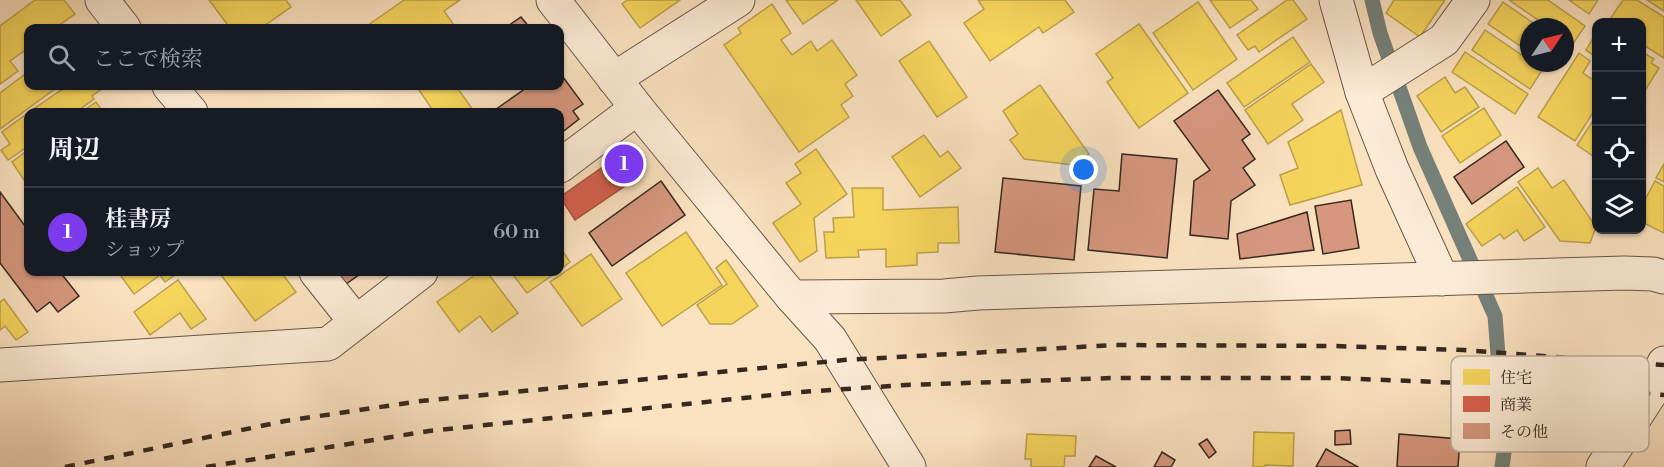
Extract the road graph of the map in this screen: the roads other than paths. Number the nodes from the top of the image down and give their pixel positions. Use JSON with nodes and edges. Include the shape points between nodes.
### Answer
{"nodes":[{"id":1,"x":102,"y":0,"type":"edge"},
{"id":2,"x":553,"y":0,"type":"edge"},
{"id":3,"x":738,"y":0,"type":"edge"},
{"id":4,"x":1336,"y":0,"type":"edge"},
{"id":5,"x":1473,"y":0,"type":"edge"},
{"id":6,"x":121,"y":24,"type":"edge"},
{"id":7,"x":614,"y":78,"type":"junction"},
{"id":8,"x":1371,"y":86,"type":"junction"},
{"id":9,"x":172,"y":90,"type":"edge"},
{"id":10,"x":187,"y":108,"type":"edge"},
{"id":11,"x":637,"y":108,"type":"junction"},
{"id":12,"x":564,"y":163,"type":"edge"},
{"id":13,"x":319,"y":276,"type":"edge"},
{"id":14,"x":416,"y":276,"type":"edge"},
{"id":15,"x":1664,"y":277,"type":"edge"},
{"id":16,"x":1468,"y":278,"type":"junction"},
{"id":17,"x":792,"y":297,"type":"junction"},
{"id":18,"x":355,"y":321,"type":"junction"},
{"id":19,"x":1664,"y":363,"type":"edge"},
{"id":20,"x":0,"y":365,"type":"edge"},
{"id":21,"x":1649,"y":396,"type":"edge"},
{"id":22,"x":1613,"y":452,"type":"edge"},
{"id":23,"x":909,"y":467,"type":"edge"},
{"id":24,"x":1603,"y":467,"type":"edge"}],
"edges":[{"from":1,"to":6,"type":"street"},
{"from":2,"to":7,"type":"street"},
{"from":3,"to":7,"type":"street"},
{"from":4,"to":8,"type":"street"},
{"from":5,"to":8,"type":"street","via":[[1444,40]]},
{"from":7,"to":11,"type":"street"},
{"from":8,"to":16,"type":"street","via":[[1392,169]]},
{"from":9,"to":10,"type":"street"},
{"from":11,"to":12,"type":"street"},
{"from":11,"to":17,"type":"street"},
{"from":13,"to":18,"type":"street"},
{"from":14,"to":18,"type":"street"},
{"from":15,"to":16,"type":"street","via":[[1624,273]]},
{"from":16,"to":17,"type":"street","via":[[944,296]]},
{"from":17,"to":23,"type":"street","via":[[830,339]]},
{"from":18,"to":20,"type":"street","via":[[328,344]]},
{"from":19,"to":21,"type":"street"},
{"from":22,"to":24,"type":"street"}]}
